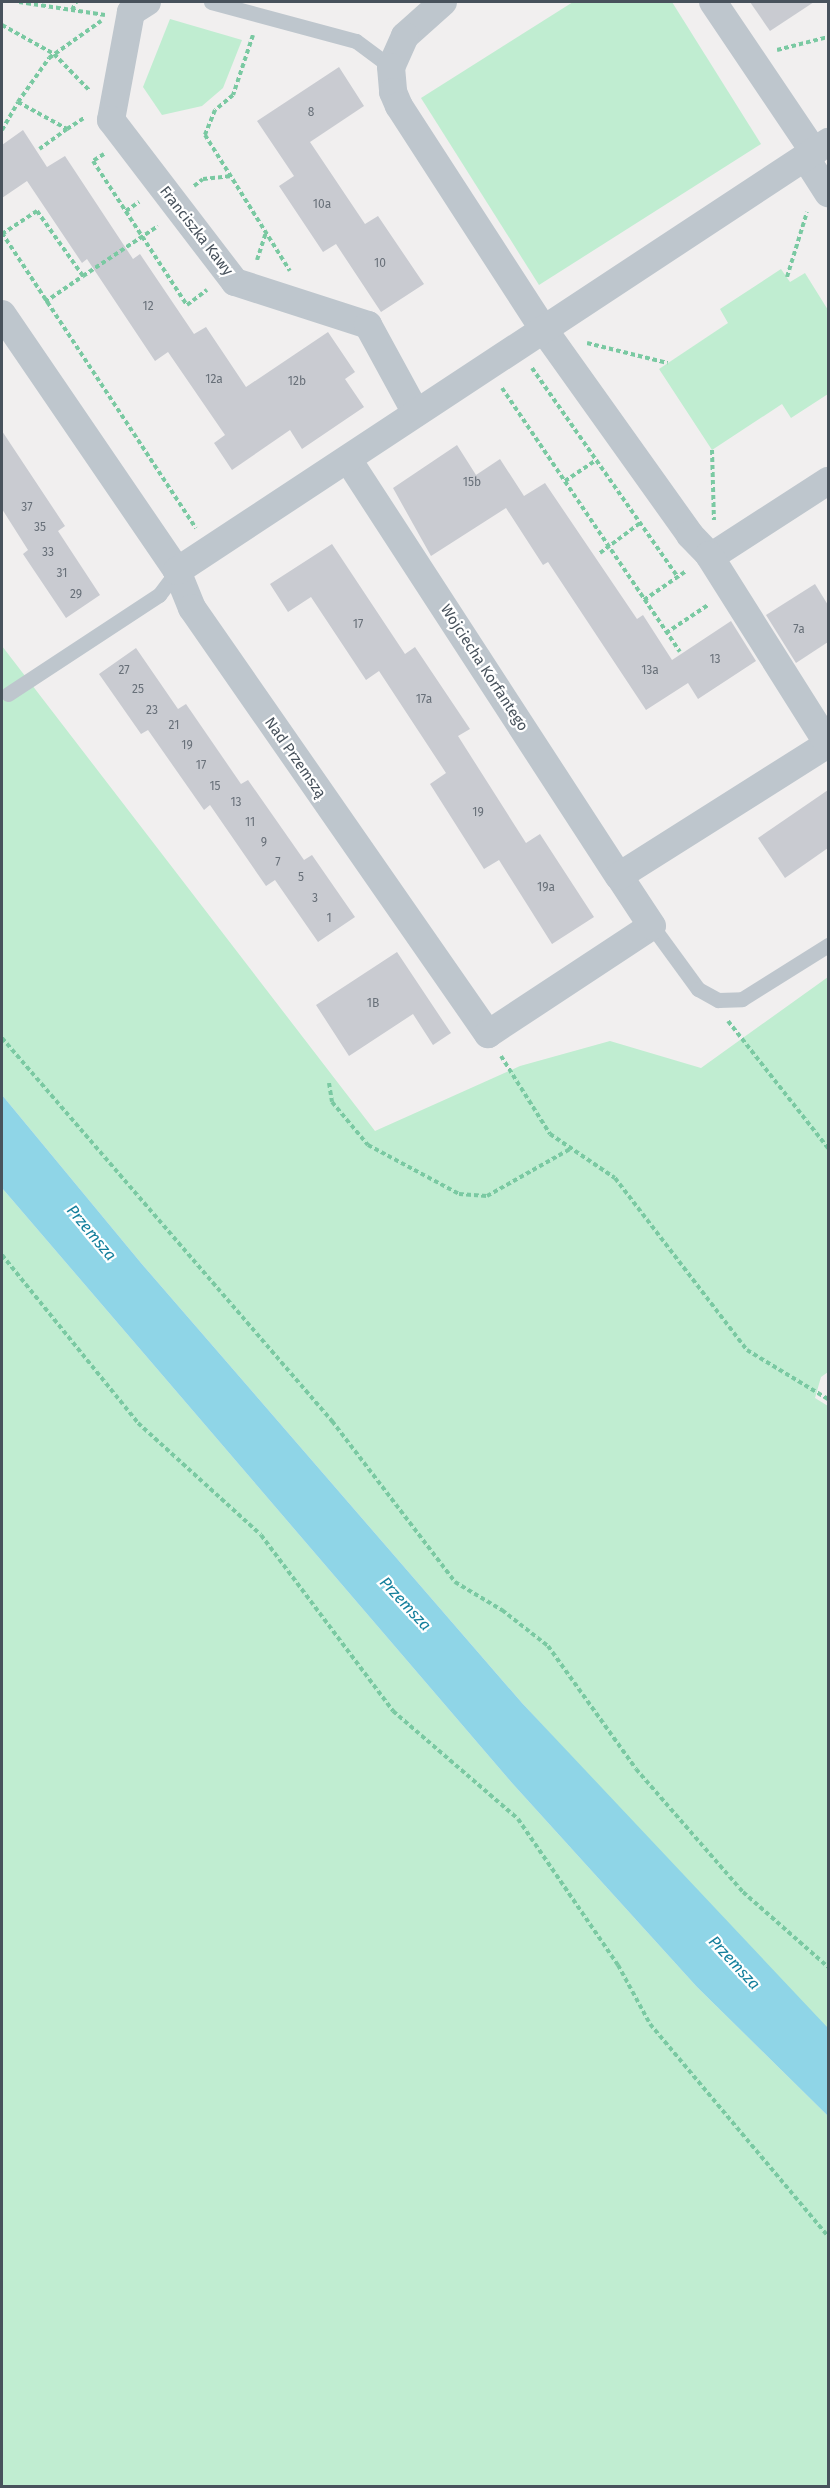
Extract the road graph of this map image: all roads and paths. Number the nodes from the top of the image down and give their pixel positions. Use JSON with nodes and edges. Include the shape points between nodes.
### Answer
{"nodes":[{"id":1,"x":19,"y":2,"type":"edge"},
{"id":2,"x":76,"y":2,"type":"edge"},
{"id":3,"x":211,"y":2,"type":"edge"},
{"id":4,"x":443,"y":2,"type":"edge"},
{"id":5,"x":713,"y":2,"type":"edge"},
{"id":6,"x":72,"y":10,"type":"junction"},
{"id":7,"x":129,"y":10,"type":"edge"},
{"id":8,"x":260,"y":15,"type":"junction"},
{"id":9,"x":2,"y":25,"type":"edge"},
{"id":10,"x":54,"y":54,"type":"junction"},
{"id":11,"x":391,"y":67,"type":"junction"},
{"id":12,"x":18,"y":102,"type":"junction"},
{"id":13,"x":113,"y":113,"type":"junction"},
{"id":14,"x":83,"y":118,"type":"dead end"},
{"id":15,"x":67,"y":129,"type":"junction"},
{"id":16,"x":2,"y":130,"type":"edge"},
{"id":17,"x":126,"y":140,"type":"junction"},
{"id":18,"x":39,"y":148,"type":"dead end"},
{"id":19,"x":819,"y":164,"type":"edge"},
{"id":20,"x":230,"y":176,"type":"junction"},
{"id":21,"x":177,"y":206,"type":"junction"},
{"id":22,"x":266,"y":233,"type":"junction"},
{"id":23,"x":2,"y":234,"type":"edge"},
{"id":24,"x":142,"y":236,"type":"junction"},
{"id":25,"x":256,"y":261,"type":"dead end"},
{"id":26,"x":230,"y":274,"type":"junction"},
{"id":27,"x":83,"y":276,"type":"junction"},
{"id":28,"x":787,"y":277,"type":"dead end"},
{"id":29,"x":45,"y":302,"type":"junction"},
{"id":30,"x":309,"y":306,"type":"junction"},
{"id":31,"x":2,"y":314,"type":"edge"},
{"id":32,"x":544,"y":330,"type":"junction"},
{"id":33,"x":517,"y":347,"type":"junction"},
{"id":34,"x":668,"y":363,"type":"dead end"},
{"id":35,"x":488,"y":367,"type":"junction"},
{"id":36,"x":416,"y":413,"type":"junction"},
{"id":37,"x":712,"y":450,"type":"dead end"},
{"id":38,"x":596,"y":460,"type":"junction"},
{"id":39,"x":349,"y":461,"type":"junction"},
{"id":40,"x":565,"y":481,"type":"junction"},
{"id":41,"x":828,"y":481,"type":"edge"},
{"id":42,"x":640,"y":523,"type":"junction"},
{"id":43,"x":609,"y":547,"type":"junction"},
{"id":44,"x":211,"y":549,"type":"junction"},
{"id":45,"x":600,"y":553,"type":"dead end"},
{"id":46,"x":712,"y":554,"type":"junction"},
{"id":47,"x":177,"y":571,"type":"junction"},
{"id":48,"x":678,"y":577,"type":"junction"},
{"id":49,"x":731,"y":590,"type":"junction"},
{"id":50,"x":644,"y":600,"type":"junction"},
{"id":51,"x":666,"y":633,"type":"junction"},
{"id":52,"x":680,"y":652,"type":"dead end"},
{"id":53,"x":8,"y":694,"type":"dead end"},
{"id":54,"x":828,"y":744,"type":"edge"},
{"id":55,"x":619,"y":876,"type":"junction"},
{"id":56,"x":652,"y":926,"type":"junction"},
{"id":57,"x":828,"y":945,"type":"edge"},
{"id":58,"x":723,"y":1014,"type":"dead end"},
{"id":59,"x":488,"y":1034,"type":"junction"},
{"id":60,"x":2,"y":1038,"type":"edge"},
{"id":61,"x":329,"y":1083,"type":"dead end"},
{"id":62,"x":572,"y":1148,"type":"junction"},
{"id":63,"x":828,"y":1148,"type":"edge"},
{"id":64,"x":2,"y":1255,"type":"edge"},
{"id":65,"x":828,"y":1399,"type":"edge"},
{"id":66,"x":828,"y":1968,"type":"edge"},
{"id":67,"x":828,"y":2236,"type":"edge"}],
"edges":[{"from":1,"to":6,"type":"path"},
{"from":2,"to":6,"type":"path"},
{"from":3,"to":8,"type":"lane"},
{"from":4,"to":11,"type":"street","via":[[405,36]]},
{"from":5,"to":19,"type":"street"},
{"from":6,"to":7,"type":"path"},
{"from":7,"to":10,"type":"path"},
{"from":7,"to":13,"type":"street"},
{"from":8,"to":11,"type":"lane","via":[[356,41]]},
{"from":8,"to":20,"type":"path","via":[[233,95],[215,110],[205,135]]},
{"from":9,"to":10,"type":"path"},
{"from":10,"to":12,"type":"path"},
{"from":10,"to":13,"type":"path"},
{"from":11,"to":32,"type":"street","via":[[393,92],[399,106]]},
{"from":12,"to":15,"type":"path"},
{"from":12,"to":16,"type":"path"},
{"from":13,"to":17,"type":"street","name":"Franciszka Kawy","via":[[111,120]]},
{"from":14,"to":15,"type":"path"},
{"from":15,"to":18,"type":"path"},
{"from":17,"to":21,"type":"street","name":"Franciszka Kawy"},
{"from":17,"to":24,"type":"path","via":[[93,161]]},
{"from":19,"to":28,"type":"path"},
{"from":19,"to":32,"type":"street"},
{"from":20,"to":21,"type":"path","via":[[203,180]]},
{"from":20,"to":22,"type":"path"},
{"from":21,"to":24,"type":"path"},
{"from":21,"to":26,"type":"street","name":"Franciszka Kawy"},
{"from":22,"to":25,"type":"path"},
{"from":22,"to":30,"type":"path"},
{"from":23,"to":27,"type":"path","via":[[37,211]]},
{"from":23,"to":29,"type":"path"},
{"from":24,"to":26,"type":"path","via":[[186,305]]},
{"from":24,"to":27,"type":"path"},
{"from":26,"to":30,"type":"street","name":"Franciszka Kawy","via":[[235,282]]},
{"from":27,"to":29,"type":"path"},
{"from":29,"to":44,"type":"path"},
{"from":30,"to":36,"type":"street","name":"Franciszka Kawy","via":[[368,325]]},
{"from":31,"to":47,"type":"street","name":"Nad Przemszą"},
{"from":32,"to":33,"type":"street"},
{"from":32,"to":34,"type":"path"},
{"from":32,"to":46,"type":"street","via":[[690,535]]},
{"from":33,"to":35,"type":"street"},
{"from":33,"to":38,"type":"path"},
{"from":35,"to":36,"type":"street"},
{"from":35,"to":40,"type":"path"},
{"from":36,"to":39,"type":"street"},
{"from":37,"to":46,"type":"path"},
{"from":38,"to":40,"type":"path"},
{"from":38,"to":42,"type":"path"},
{"from":39,"to":44,"type":"street"},
{"from":39,"to":55,"type":"street","name":"Wojciecha Korfantego"},
{"from":40,"to":43,"type":"path"},
{"from":41,"to":46,"type":"street"},
{"from":42,"to":43,"type":"path"},
{"from":42,"to":48,"type":"path"},
{"from":43,"to":45,"type":"path"},
{"from":43,"to":50,"type":"path"},
{"from":44,"to":47,"type":"street"},
{"from":46,"to":48,"type":"path"},
{"from":46,"to":49,"type":"street"},
{"from":47,"to":53,"type":"lane","via":[[159,595]]},
{"from":47,"to":59,"type":"street","name":"Nad Przemszą","via":[[192,608]]},
{"from":48,"to":50,"type":"path"},
{"from":49,"to":51,"type":"path"},
{"from":49,"to":54,"type":"street"},
{"from":50,"to":51,"type":"path"},
{"from":51,"to":52,"type":"path"},
{"from":54,"to":55,"type":"street"},
{"from":55,"to":56,"type":"street","name":"Wojciecha Korfantego"},
{"from":56,"to":57,"type":"lane","via":[[698,989],[718,999],[742,999]]},
{"from":56,"to":59,"type":"street"},
{"from":58,"to":63,"type":"path"},
{"from":59,"to":62,"type":"path","via":[[550,1134]]},
{"from":60,"to":66,"type":"path","via":[[332,1421],[455,1582],[502,1610],[548,1646],[636,1768],[720,1866],[743,1892]]},
{"from":61,"to":62,"type":"path","via":[[332,1102],[368,1145],[459,1194],[487,1196]]},
{"from":62,"to":65,"type":"path","via":[[615,1178],[747,1350]]},
{"from":64,"to":67,"type":"path","via":[[138,1423],[261,1535],[393,1712],[518,1819],[618,1965],[650,2024]]}]}
